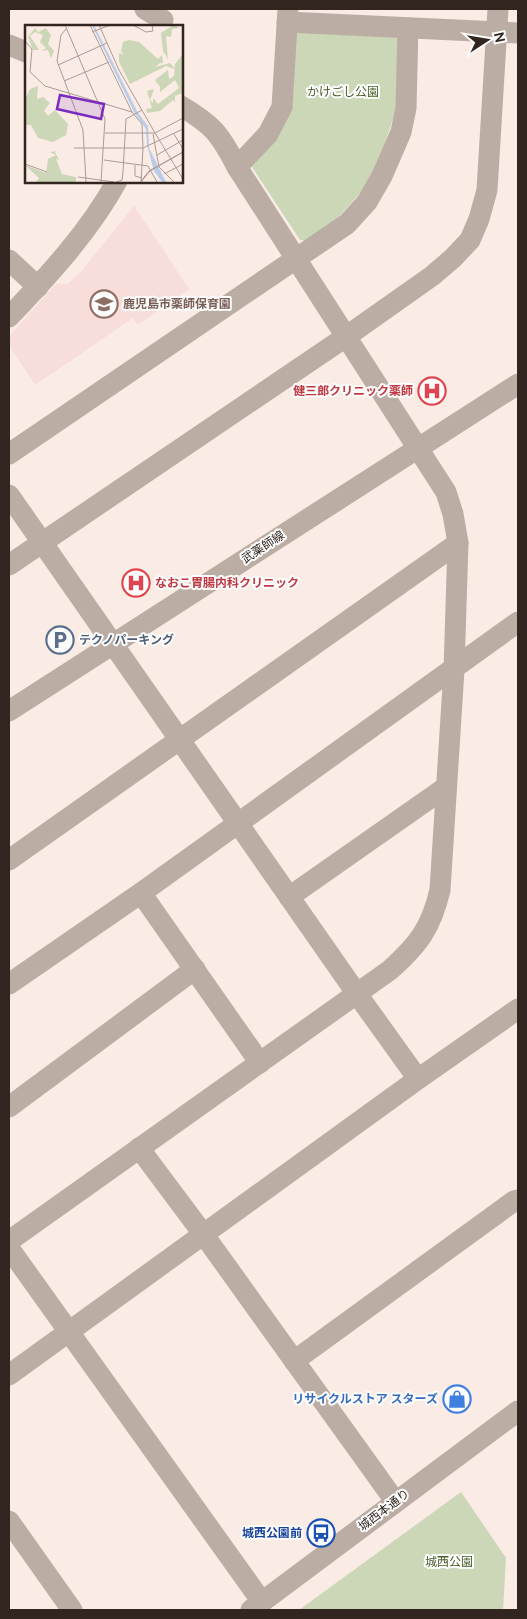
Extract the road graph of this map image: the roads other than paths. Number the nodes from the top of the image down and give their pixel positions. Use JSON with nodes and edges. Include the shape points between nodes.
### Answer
{"nodes":[{"id":1,"x":145,"y":9,"type":"edge"},
{"id":2,"x":498,"y":9,"type":"edge"},
{"id":3,"x":287,"y":15,"type":"edge"},
{"id":4,"x":164,"y":18,"type":"edge"},
{"id":5,"x":408,"y":28,"type":"junction"},
{"id":6,"x":497,"y":32,"type":"junction"},
{"id":7,"x":518,"y":33,"type":"edge"},
{"id":8,"x":9,"y":45,"type":"edge"},
{"id":9,"x":25,"y":52,"type":"edge"},
{"id":10,"x":182,"y":107,"type":"edge"},
{"id":11,"x":237,"y":167,"type":"junction"},
{"id":12,"x":116,"y":182,"type":"edge"},
{"id":13,"x":296,"y":258,"type":"junction"},
{"id":14,"x":9,"y":260,"type":"edge"},
{"id":15,"x":38,"y":287,"type":"junction"},
{"id":16,"x":9,"y":317,"type":"edge"},
{"id":17,"x":346,"y":336,"type":"junction"},
{"id":18,"x":518,"y":384,"type":"edge"},
{"id":19,"x":418,"y":447,"type":"junction"},
{"id":20,"x":9,"y":454,"type":"edge"},
{"id":21,"x":9,"y":494,"type":"edge"},
{"id":22,"x":42,"y":542,"type":"junction"},
{"id":23,"x":458,"y":543,"type":"junction"},
{"id":24,"x":9,"y":565,"type":"edge"},
{"id":25,"x":518,"y":622,"type":"edge"},
{"id":26,"x":112,"y":644,"type":"junction"},
{"id":27,"x":454,"y":670,"type":"junction"},
{"id":28,"x":9,"y":711,"type":"edge"},
{"id":29,"x":180,"y":740,"type":"junction"},
{"id":30,"x":446,"y":787,"type":"junction"},
{"id":31,"x":238,"y":823,"type":"junction"},
{"id":32,"x":9,"y":860,"type":"edge"},
{"id":33,"x":141,"y":892,"type":"junction"},
{"id":34,"x":289,"y":897,"type":"junction"},
{"id":35,"x":194,"y":968,"type":"junction"},
{"id":36,"x":9,"y":984,"type":"edge"},
{"id":37,"x":357,"y":994,"type":"junction"},
{"id":38,"x":518,"y":1009,"type":"edge"},
{"id":39,"x":260,"y":1063,"type":"junction"},
{"id":40,"x":418,"y":1079,"type":"junction"},
{"id":41,"x":9,"y":1107,"type":"edge"},
{"id":42,"x":139,"y":1148,"type":"junction"},
{"id":43,"x":518,"y":1200,"type":"edge"},
{"id":44,"x":204,"y":1235,"type":"junction"},
{"id":45,"x":9,"y":1241,"type":"edge"},
{"id":46,"x":9,"y":1248,"type":"edge"},
{"id":47,"x":68,"y":1333,"type":"junction"},
{"id":48,"x":294,"y":1361,"type":"junction"},
{"id":49,"x":9,"y":1375,"type":"edge"},
{"id":50,"x":518,"y":1411,"type":"edge"},
{"id":51,"x":395,"y":1501,"type":"junction"},
{"id":52,"x":9,"y":1521,"type":"edge"},
{"id":53,"x":256,"y":1606,"type":"edge"},
{"id":54,"x":72,"y":1610,"type":"edge"}],
"edges":[{"from":1,"to":4,"type":"street"},
{"from":2,"to":6,"type":"street"},
{"from":3,"to":5,"type":"street"},
{"from":3,"to":11,"type":"street","via":[[282,107],[268,134]]},
{"from":5,"to":6,"type":"street"},
{"from":5,"to":13,"type":"street","via":[[406,108],[401,132],[382,176],[367,202],[348,224]]},
{"from":6,"to":7,"type":"street"},
{"from":6,"to":17,"type":"street","via":[[487,190],[470,240],[432,276]]},
{"from":8,"to":9,"type":"street"},
{"from":10,"to":11,"type":"street","via":[[205,120],[223,140]]},
{"from":11,"to":13,"type":"street"},
{"from":12,"to":15,"type":"street","via":[[66,255]]},
{"from":13,"to":17,"type":"street"},
{"from":13,"to":20,"type":"street"},
{"from":14,"to":15,"type":"street"},
{"from":15,"to":16,"type":"street"},
{"from":17,"to":19,"type":"street"},
{"from":17,"to":22,"type":"street"},
{"from":18,"to":19,"type":"street","name":"武薬師線"},
{"from":19,"to":23,"type":"street","via":[[446,492]]},
{"from":19,"to":26,"type":"street","name":"武薬師線"},
{"from":21,"to":22,"type":"street"},
{"from":22,"to":24,"type":"street"},
{"from":22,"to":26,"type":"street"},
{"from":23,"to":27,"type":"street"},
{"from":23,"to":29,"type":"street"},
{"from":25,"to":27,"type":"street"},
{"from":26,"to":28,"type":"street","name":"武薬師線"},
{"from":26,"to":29,"type":"street"},
{"from":27,"to":30,"type":"street"},
{"from":27,"to":31,"type":"street"},
{"from":29,"to":31,"type":"street"},
{"from":29,"to":32,"type":"street"},
{"from":30,"to":34,"type":"street"},
{"from":30,"to":37,"type":"street","via":[[440,890],[435,911],[411,951]]},
{"from":31,"to":33,"type":"street"},
{"from":31,"to":34,"type":"street"},
{"from":33,"to":35,"type":"street"},
{"from":33,"to":36,"type":"street"},
{"from":34,"to":37,"type":"street"},
{"from":35,"to":39,"type":"street"},
{"from":35,"to":41,"type":"street"},
{"from":37,"to":39,"type":"street"},
{"from":37,"to":40,"type":"street"},
{"from":38,"to":40,"type":"street"},
{"from":39,"to":42,"type":"street"},
{"from":40,"to":44,"type":"street"},
{"from":42,"to":44,"type":"street"},
{"from":42,"to":45,"type":"street"},
{"from":43,"to":48,"type":"street"},
{"from":44,"to":47,"type":"street"},
{"from":44,"to":48,"type":"street"},
{"from":46,"to":47,"type":"street"},
{"from":47,"to":49,"type":"street"},
{"from":47,"to":53,"type":"street"},
{"from":48,"to":51,"type":"street"},
{"from":50,"to":51,"type":"street","name":"城西本通り"},
{"from":51,"to":53,"type":"street","name":"城西本通り"},
{"from":52,"to":54,"type":"street"}]}
